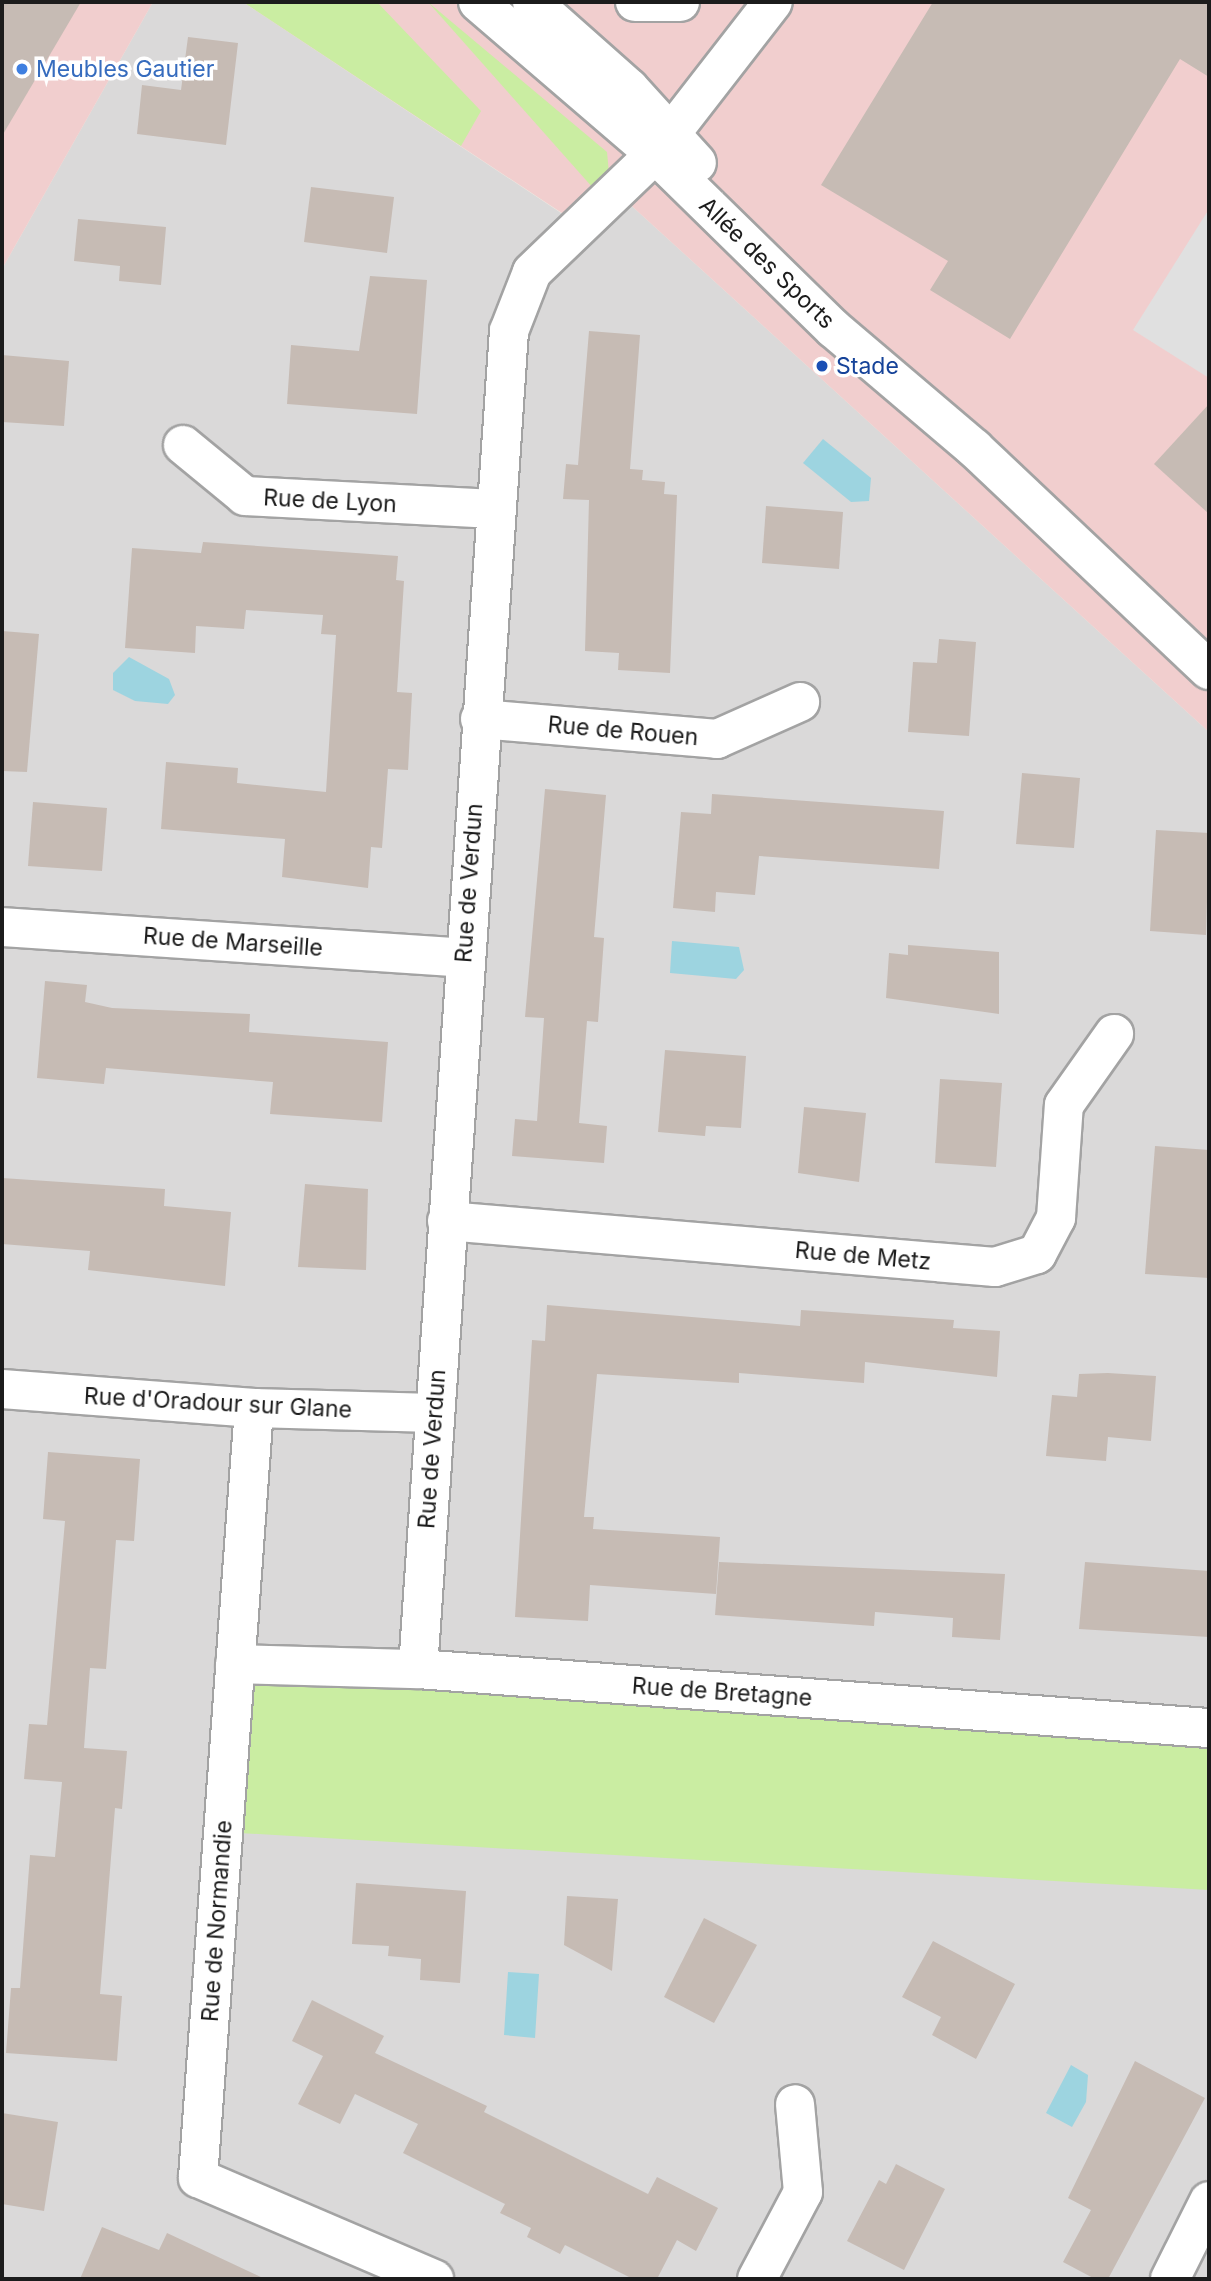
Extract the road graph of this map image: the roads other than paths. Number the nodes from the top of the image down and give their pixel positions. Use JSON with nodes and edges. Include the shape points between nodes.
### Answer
{"nodes":[{"id":1,"x":478,"y":2,"type":"edge"},
{"id":2,"x":532,"y":2,"type":"edge"},
{"id":3,"x":635,"y":2,"type":"edge"},
{"id":4,"x":680,"y":2,"type":"edge"},
{"id":5,"x":773,"y":2,"type":"edge"},
{"id":6,"x":663,"y":145,"type":"junction"},
{"id":7,"x":183,"y":445,"type":"dead end"},
{"id":8,"x":495,"y":509,"type":"junction"},
{"id":9,"x":1209,"y":670,"type":"edge"},
{"id":10,"x":800,"y":702,"type":"dead end"},
{"id":11,"x":480,"y":719,"type":"junction"},
{"id":12,"x":2,"y":927,"type":"edge"},
{"id":13,"x":464,"y":958,"type":"junction"},
{"id":14,"x":1114,"y":1034,"type":"dead end"},
{"id":15,"x":447,"y":1221,"type":"junction"},
{"id":16,"x":2,"y":1389,"type":"edge"},
{"id":17,"x":254,"y":1408,"type":"junction"},
{"id":18,"x":434,"y":1413,"type":"junction"},
{"id":19,"x":235,"y":1664,"type":"junction"},
{"id":20,"x":418,"y":1669,"type":"junction"},
{"id":21,"x":1209,"y":1728,"type":"edge"},
{"id":22,"x":796,"y":2104,"type":"dead end"},
{"id":23,"x":1209,"y":2201,"type":"edge"},
{"id":24,"x":434,"y":2279,"type":"edge"},
{"id":25,"x":757,"y":2279,"type":"edge"},
{"id":26,"x":1170,"y":2279,"type":"edge"}],
"edges":[{"from":1,"to":6,"type":"street"},
{"from":2,"to":6,"type":"street","via":[[629,88]]},
{"from":3,"to":4,"type":"street"},
{"from":5,"to":6,"type":"street"},
{"from":6,"to":8,"type":"street","name":"Rue de Verdun","via":[[532,272],[509,331]]},
{"from":6,"to":9,"type":"street","name":"Allée des Sports","via":[[834,329],[974,448]]},
{"from":7,"to":8,"type":"street","name":"Rue de Lyon","via":[[245,496]]},
{"from":8,"to":11,"type":"street","name":"Rue de Verdun"},
{"from":10,"to":11,"type":"street","name":"Rue de Rouen","via":[[717,740]]},
{"from":11,"to":13,"type":"street","name":"Rue de Verdun"},
{"from":12,"to":13,"type":"street","name":"Rue de Marseille"},
{"from":13,"to":15,"type":"street","name":"Rue de Verdun"},
{"from":14,"to":15,"type":"street","name":"Rue de Metz","via":[[1064,1105],[1056,1218],[1037,1254],[995,1267]]},
{"from":15,"to":18,"type":"street","name":"Rue de Verdun"},
{"from":16,"to":17,"type":"street","name":"Rue d'Oradour sur Glane"},
{"from":17,"to":18,"type":"street","name":"Rue d'Oradour sur Glane"},
{"from":17,"to":19,"type":"street","name":"Rue de Normandie"},
{"from":18,"to":20,"type":"street","name":"Rue de Verdun"},
{"from":19,"to":20,"type":"street","name":"Rue de Bretagne"},
{"from":19,"to":24,"type":"street","name":"Rue de Normandie","via":[[198,2178]]},
{"from":20,"to":21,"type":"street","name":"Rue de Bretagne"},
{"from":22,"to":25,"type":"street","via":[[803,2192]]},
{"from":23,"to":26,"type":"street"}]}
